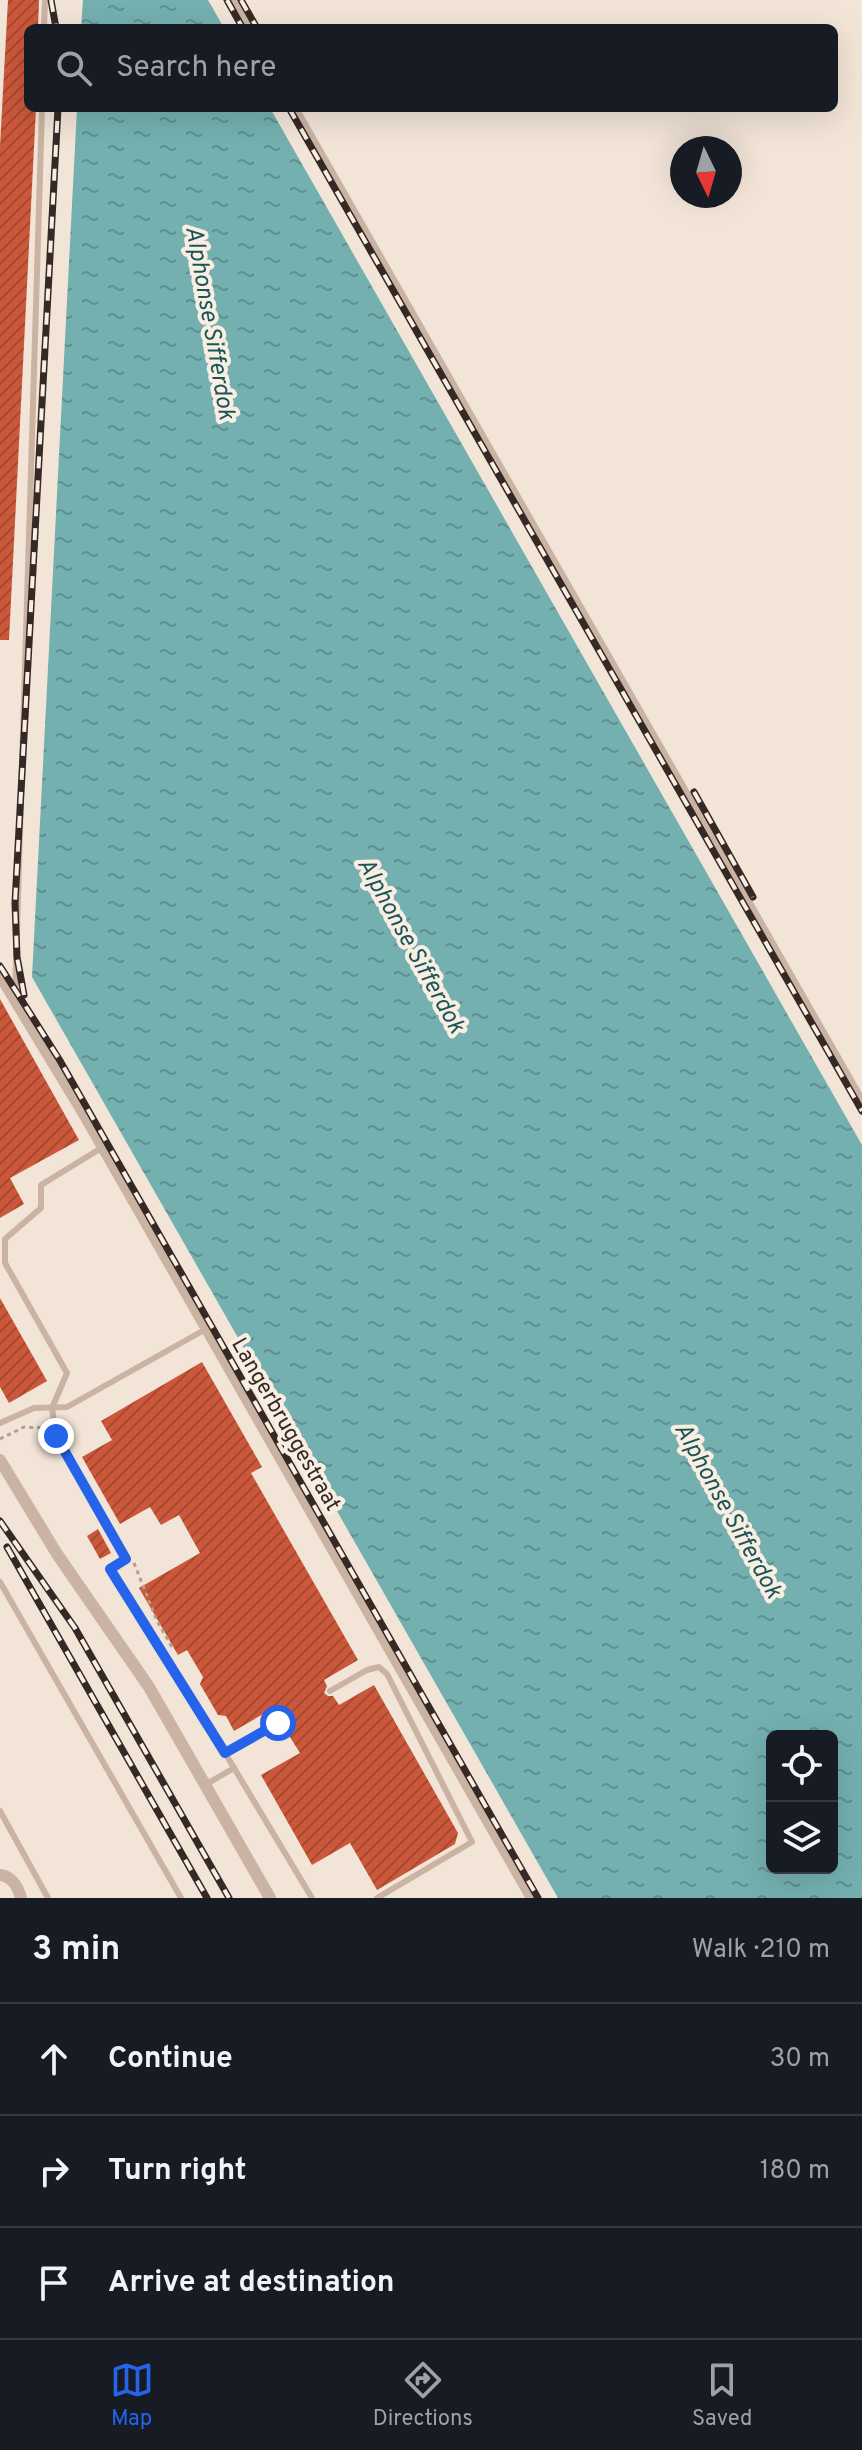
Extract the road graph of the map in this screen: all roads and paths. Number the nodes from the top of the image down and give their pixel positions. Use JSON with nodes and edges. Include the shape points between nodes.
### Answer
{"nodes":[{"id":1,"x":45,"y":0,"type":"edge"},
{"id":2,"x":234,"y":0,"type":"edge"},
{"id":3,"x":44,"y":24,"type":"edge"},
{"id":4,"x":248,"y":24,"type":"edge"},
{"id":5,"x":42,"y":112,"type":"edge"},
{"id":6,"x":298,"y":112,"type":"edge"},
{"id":7,"x":0,"y":975,"type":"edge"},
{"id":8,"x":15,"y":1000,"type":"junction"},
{"id":9,"x":862,"y":1099,"type":"edge"},
{"id":10,"x":103,"y":1147,"type":"junction"},
{"id":11,"x":206,"y":1329,"type":"junction"},
{"id":12,"x":52,"y":1408,"type":"junction"},
{"id":13,"x":0,"y":1423,"type":"edge"},
{"id":14,"x":19,"y":1429,"type":"dead end"},
{"id":15,"x":0,"y":1439,"type":"edge"},
{"id":16,"x":0,"y":1460,"type":"edge"},
{"id":17,"x":0,"y":1582,"type":"edge"},
{"id":18,"x":330,"y":1691,"type":"dead end"},
{"id":19,"x":278,"y":1723,"type":"dead end"},
{"id":20,"x":225,"y":1753,"type":"junction"},
{"id":21,"x":234,"y":1768,"type":"junction"},
{"id":22,"x":205,"y":1785,"type":"junction"},
{"id":23,"x":0,"y":1811,"type":"edge"},
{"id":24,"x":0,"y":1875,"type":"edge"},
{"id":25,"x":21,"y":1898,"type":"edge"},
{"id":26,"x":48,"y":1898,"type":"edge"},
{"id":27,"x":181,"y":1898,"type":"edge"},
{"id":28,"x":270,"y":1898,"type":"edge"},
{"id":29,"x":312,"y":1898,"type":"edge"},
{"id":30,"x":377,"y":1898,"type":"edge"},
{"id":31,"x":532,"y":1898,"type":"edge"}],
"edges":[{"from":1,"to":3,"type":"lane"},
{"from":2,"to":4,"type":"lane"},
{"from":5,"to":8,"type":"lane"},
{"from":6,"to":9,"type":"lane"},
{"from":7,"to":8,"type":"street","name":"Langerbruggestraat"},
{"from":8,"to":10,"type":"street","name":"Langerbruggestraat"},
{"from":10,"to":11,"type":"street","name":"Langerbruggestraat"},
{"from":10,"to":12,"type":"lane","via":[[41,1185],[41,1208],[5,1239],[5,1263],[67,1373]]},
{"from":11,"to":12,"type":"lane","via":[[67,1407]]},
{"from":11,"to":31,"type":"street","name":"Langerbruggestraat"},
{"from":12,"to":13,"type":"lane","via":[[34,1408]]},
{"from":12,"to":20,"type":"lane","via":[[56,1436],[126,1559],[110,1569]]},
{"from":14,"to":15,"type":"path"},
{"from":16,"to":22,"type":"street","via":[[149,1687]]},
{"from":17,"to":27,"type":"lane"},
{"from":18,"to":30,"type":"lane","via":[[367,1670],[379,1667],[387,1674],[472,1842]]},
{"from":19,"to":20,"type":"lane"},
{"from":20,"to":21,"type":"lane"},
{"from":21,"to":22,"type":"lane"},
{"from":21,"to":29,"type":"lane"},
{"from":22,"to":28,"type":"street"},
{"from":23,"to":26,"type":"lane"},
{"from":24,"to":25,"type":"street","via":[[17,1886]]}]}
